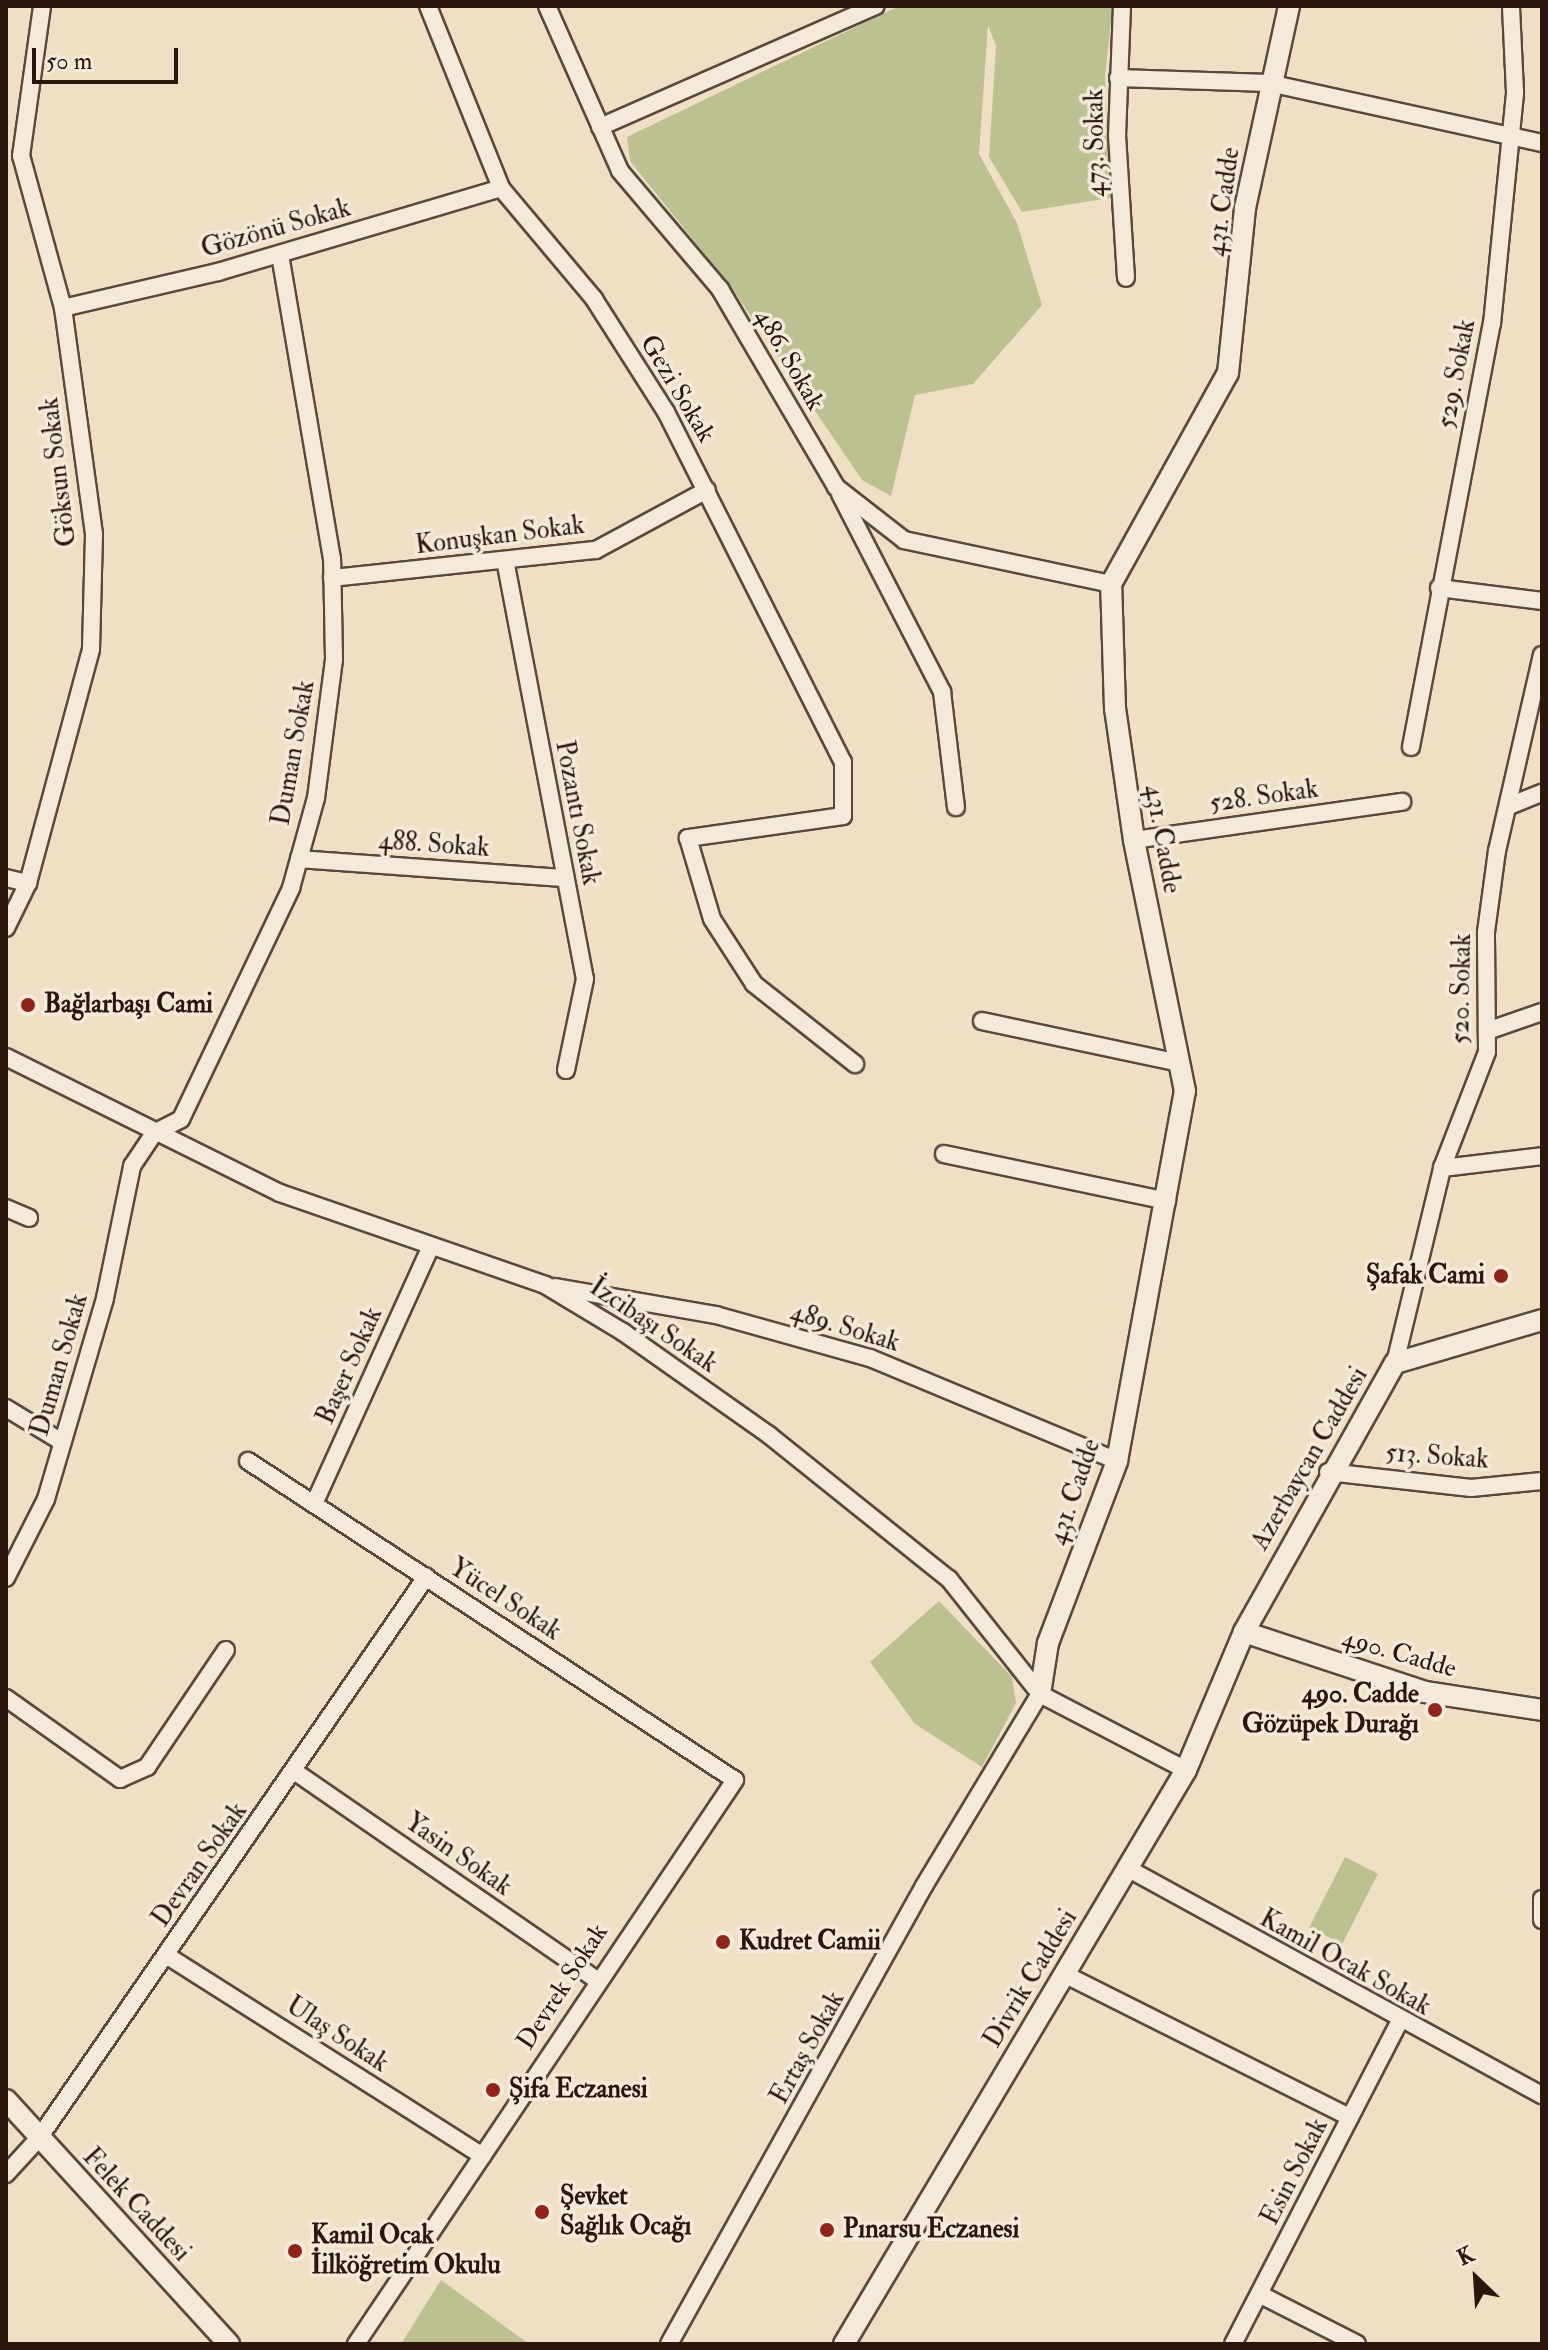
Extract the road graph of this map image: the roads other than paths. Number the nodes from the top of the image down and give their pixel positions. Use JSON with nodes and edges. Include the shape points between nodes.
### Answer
{"nodes":[{"id":1,"x":42,"y":6,"type":"edge"},
{"id":2,"x":428,"y":6,"type":"edge"},
{"id":3,"x":547,"y":6,"type":"edge"},
{"id":4,"x":876,"y":6,"type":"edge"},
{"id":5,"x":1122,"y":6,"type":"edge"},
{"id":6,"x":1289,"y":6,"type":"edge"},
{"id":7,"x":1511,"y":6,"type":"edge"},
{"id":8,"x":1118,"y":78,"type":"junction"},
{"id":9,"x":1269,"y":83,"type":"junction"},
{"id":10,"x":600,"y":127,"type":"junction"},
{"id":11,"x":1511,"y":133,"type":"junction"},
{"id":12,"x":1542,"y":143,"type":"edge"},
{"id":13,"x":501,"y":188,"type":"junction"},
{"id":14,"x":280,"y":254,"type":"junction"},
{"id":15,"x":1126,"y":278,"type":"dead end"},
{"id":16,"x":63,"y":308,"type":"junction"},
{"id":17,"x":836,"y":487,"type":"junction"},
{"id":18,"x":707,"y":490,"type":"junction"},
{"id":19,"x":506,"y":565,"type":"junction"},
{"id":20,"x":332,"y":578,"type":"junction"},
{"id":21,"x":1111,"y":584,"type":"junction"},
{"id":22,"x":1439,"y":588,"type":"junction"},
{"id":23,"x":1542,"y":601,"type":"edge"},
{"id":24,"x":1542,"y":655,"type":"edge"},
{"id":25,"x":1411,"y":747,"type":"dead end"},
{"id":26,"x":1542,"y":793,"type":"edge"},
{"id":27,"x":1402,"y":802,"type":"dead end"},
{"id":28,"x":1509,"y":806,"type":"junction"},
{"id":29,"x":956,"y":807,"type":"dead end"},
{"id":30,"x":1134,"y":840,"type":"junction"},
{"id":31,"x":299,"y":859,"type":"junction"},
{"id":32,"x":6,"y":878,"type":"edge"},
{"id":33,"x":565,"y":878,"type":"junction"},
{"id":34,"x":28,"y":883,"type":"junction"},
{"id":35,"x":6,"y":928,"type":"edge"},
{"id":36,"x":1542,"y":1012,"type":"edge"},
{"id":37,"x":982,"y":1021,"type":"dead end"},
{"id":38,"x":1487,"y":1031,"type":"junction"},
{"id":39,"x":6,"y":1057,"type":"edge"},
{"id":40,"x":1179,"y":1063,"type":"junction"},
{"id":41,"x":855,"y":1064,"type":"dead end"},
{"id":42,"x":566,"y":1070,"type":"dead end"},
{"id":43,"x":154,"y":1133,"type":"junction"},
{"id":44,"x":944,"y":1154,"type":"dead end"},
{"id":45,"x":1542,"y":1156,"type":"edge"},
{"id":46,"x":1442,"y":1168,"type":"junction"},
{"id":47,"x":1167,"y":1201,"type":"junction"},
{"id":48,"x":6,"y":1208,"type":"edge"},
{"id":49,"x":29,"y":1218,"type":"dead end"},
{"id":50,"x":430,"y":1248,"type":"junction"},
{"id":51,"x":545,"y":1285,"type":"junction"},
{"id":52,"x":1542,"y":1320,"type":"edge"},
{"id":53,"x":1395,"y":1363,"type":"junction"},
{"id":54,"x":6,"y":1408,"type":"edge"},
{"id":55,"x":62,"y":1442,"type":"junction"},
{"id":56,"x":248,"y":1461,"type":"dead end"},
{"id":57,"x":1117,"y":1461,"type":"junction"},
{"id":58,"x":1328,"y":1472,"type":"junction"},
{"id":59,"x":1542,"y":1481,"type":"edge"},
{"id":60,"x":314,"y":1504,"type":"junction"},
{"id":61,"x":426,"y":1577,"type":"junction"},
{"id":62,"x":6,"y":1578,"type":"edge"},
{"id":63,"x":1244,"y":1632,"type":"junction"},
{"id":64,"x":226,"y":1650,"type":"dead end"},
{"id":65,"x":1040,"y":1694,"type":"junction"},
{"id":66,"x":6,"y":1698,"type":"edge"},
{"id":67,"x":1542,"y":1710,"type":"edge"},
{"id":68,"x":1186,"y":1770,"type":"junction"},
{"id":69,"x":294,"y":1771,"type":"junction"},
{"id":70,"x":735,"y":1780,"type":"joint"},
{"id":71,"x":1127,"y":1868,"type":"junction"},
{"id":72,"x":1542,"y":1899,"type":"edge"},
{"id":73,"x":1542,"y":1920,"type":"edge"},
{"id":74,"x":166,"y":1955,"type":"junction"},
{"id":75,"x":1064,"y":1974,"type":"junction"},
{"id":76,"x":595,"y":1979,"type":"junction"},
{"id":77,"x":1399,"y":2022,"type":"junction"},
{"id":78,"x":1542,"y":2095,"type":"edge"},
{"id":79,"x":6,"y":2100,"type":"edge"},
{"id":80,"x":1350,"y":2117,"type":"junction"},
{"id":81,"x":39,"y":2138,"type":"junction"},
{"id":82,"x":483,"y":2156,"type":"junction"},
{"id":83,"x":6,"y":2174,"type":"edge"},
{"id":84,"x":1259,"y":2294,"type":"junction"},
{"id":85,"x":229,"y":2344,"type":"edge"},
{"id":86,"x":356,"y":2344,"type":"edge"},
{"id":87,"x":669,"y":2344,"type":"edge"},
{"id":88,"x":844,"y":2344,"type":"edge"},
{"id":89,"x":1233,"y":2344,"type":"edge"},
{"id":90,"x":1357,"y":2344,"type":"edge"}],
"edges":[{"from":1,"to":16,"type":"street","name":"Göksun Sokak","via":[[21,156]]},
{"from":2,"to":13,"type":"street","name":"Gezi Sokak"},
{"from":3,"to":10,"type":"street","name":"486. Sokak"},
{"from":4,"to":10,"type":"street"},
{"from":5,"to":8,"type":"street","name":"473. Sokak"},
{"from":6,"to":9,"type":"street","name":"431. Cadde"},
{"from":7,"to":11,"type":"street","name":"529. Sokak"},
{"from":8,"to":9,"type":"street"},
{"from":8,"to":15,"type":"street","name":"473. Sokak"},
{"from":9,"to":11,"type":"street"},
{"from":9,"to":21,"type":"street","name":"431. Cadde","via":[[1245,208],[1228,373]]},
{"from":10,"to":17,"type":"street","name":"486. Sokak","via":[[620,171],[720,289]]},
{"from":11,"to":12,"type":"street"},
{"from":11,"to":22,"type":"street","name":"529. Sokak","via":[[1492,324]]},
{"from":13,"to":14,"type":"street","name":"Gözönü Sokak"},
{"from":13,"to":18,"type":"street","name":"Gezi Sokak","via":[[594,299]]},
{"from":14,"to":16,"type":"street","name":"Gözönü Sokak"},
{"from":14,"to":20,"type":"street","name":"Duman Sokak"},
{"from":16,"to":34,"type":"street","name":"Göksun Sokak","via":[[94,534],[91,649]]},
{"from":17,"to":21,"type":"street","name":"486. Sokak","via":[[904,540]]},
{"from":17,"to":29,"type":"street","via":[[942,692]]},
{"from":18,"to":19,"type":"street","name":"Konuşkan Sokak","via":[[596,550]]},
{"from":18,"to":41,"type":"street","name":"Gezi Sokak","via":[[843,762],[843,816],[688,838],[712,919],[754,984]]},
{"from":19,"to":20,"type":"street","name":"Konuşkan Sokak"},
{"from":19,"to":33,"type":"street","name":"Pozantı Sokak"},
{"from":20,"to":31,"type":"street","name":"Duman Sokak","via":[[334,659],[316,798]]},
{"from":21,"to":30,"type":"street","name":"431. Cadde","via":[[1115,708]]},
{"from":22,"to":23,"type":"street"},
{"from":22,"to":25,"type":"street","name":"529. Sokak"},
{"from":24,"to":28,"type":"street","name":"520. Sokak"},
{"from":26,"to":28,"type":"street"},
{"from":27,"to":30,"type":"street","name":"528. Sokak"},
{"from":28,"to":38,"type":"street","name":"520. Sokak","via":[[1486,932]]},
{"from":30,"to":40,"type":"street","name":"431. Cadde"},
{"from":31,"to":33,"type":"street","name":"488. Sokak"},
{"from":31,"to":43,"type":"street","name":"Duman Sokak","via":[[181,1119]]},
{"from":32,"to":34,"type":"street"},
{"from":33,"to":42,"type":"street","name":"Pozantı Sokak","via":[[585,979]]},
{"from":34,"to":35,"type":"street","name":"Göksun Sokak"},
{"from":36,"to":38,"type":"street"},
{"from":37,"to":40,"type":"street"},
{"from":38,"to":46,"type":"street","name":"520. Sokak","via":[[1487,1052]]},
{"from":39,"to":43,"type":"street","name":"İzcibaşı Sokak"},
{"from":40,"to":47,"type":"street","name":"431. Cadde","via":[[1185,1091]]},
{"from":43,"to":50,"type":"street","name":"İzcibaşı Sokak","via":[[280,1193]]},
{"from":43,"to":55,"type":"street","name":"Duman Sokak","via":[[132,1166],[105,1298]]},
{"from":44,"to":47,"type":"street"},
{"from":45,"to":46,"type":"street"},
{"from":46,"to":53,"type":"street","name":"520. Sokak"},
{"from":47,"to":57,"type":"street","name":"431. Cadde"},
{"from":48,"to":49,"type":"street"},
{"from":50,"to":51,"type":"street","name":"İzcibaşı Sokak"},
{"from":50,"to":60,"type":"street","name":"Başer Sokak"},
{"from":51,"to":57,"type":"street","name":"489. Sokak","via":[[716,1315],[870,1358]]},
{"from":51,"to":65,"type":"street","name":"İzcibaşı Sokak","via":[[769,1435],[949,1579]]},
{"from":52,"to":53,"type":"street","name":"Azerbaycan Caddesi"},
{"from":53,"to":58,"type":"street","name":"Azerbaycan Caddesi"},
{"from":54,"to":55,"type":"street"},
{"from":55,"to":62,"type":"street","name":"Duman Sokak","via":[[27,1544]]},
{"from":56,"to":60,"type":"street","name":"Yücel Sokak"},
{"from":57,"to":65,"type":"street","name":"431. Cadde","via":[[1048,1643]]},
{"from":58,"to":59,"type":"street","name":"513. Sokak","via":[[1471,1488]]},
{"from":58,"to":63,"type":"street","name":"Azerbaycan Caddesi"},
{"from":60,"to":61,"type":"street","name":"Yücel Sokak"},
{"from":61,"to":69,"type":"street","name":"Devran Sokak"},
{"from":61,"to":70,"type":"street","name":"Yücel Sokak"},
{"from":63,"to":67,"type":"street","name":"490. Cadde","via":[[1425,1692]]},
{"from":63,"to":68,"type":"street","name":"Divrik Caddesi"},
{"from":64,"to":66,"type":"street","via":[[147,1767],[120,1779]]},
{"from":65,"to":68,"type":"street","name":"İzcibaşı Sokak"},
{"from":65,"to":87,"type":"street","name":"Ertaş Sokak","via":[[924,1886]]},
{"from":68,"to":71,"type":"street","name":"Divrik Caddesi"},
{"from":69,"to":74,"type":"street","name":"Devran Sokak"},
{"from":69,"to":76,"type":"street","name":"Yasin Sokak"},
{"from":70,"to":76,"type":"street","name":"Devrek Sokak"},
{"from":71,"to":75,"type":"street","name":"Divrik Caddesi"},
{"from":71,"to":77,"type":"street","name":"Kamil Ocak Sokak"},
{"from":72,"to":73,"type":"street"},
{"from":74,"to":81,"type":"street","name":"Devran Sokak"},
{"from":74,"to":82,"type":"street","name":"Ulaş Sokak"},
{"from":75,"to":80,"type":"street"},
{"from":75,"to":88,"type":"street","name":"Divrik Caddesi"},
{"from":76,"to":82,"type":"street","name":"Devrek Sokak"},
{"from":77,"to":78,"type":"street","name":"Kamil Ocak Sokak"},
{"from":77,"to":80,"type":"street","name":"Esin Sokak"},
{"from":79,"to":81,"type":"street","name":"Felek Caddesi"},
{"from":80,"to":84,"type":"street","name":"Esin Sokak"},
{"from":81,"to":83,"type":"street","name":"Devran Sokak"},
{"from":81,"to":85,"type":"street","name":"Felek Caddesi"},
{"from":82,"to":86,"type":"street","name":"Devrek Sokak"},
{"from":84,"to":89,"type":"street","name":"Esin Sokak"},
{"from":84,"to":90,"type":"street"}]}
